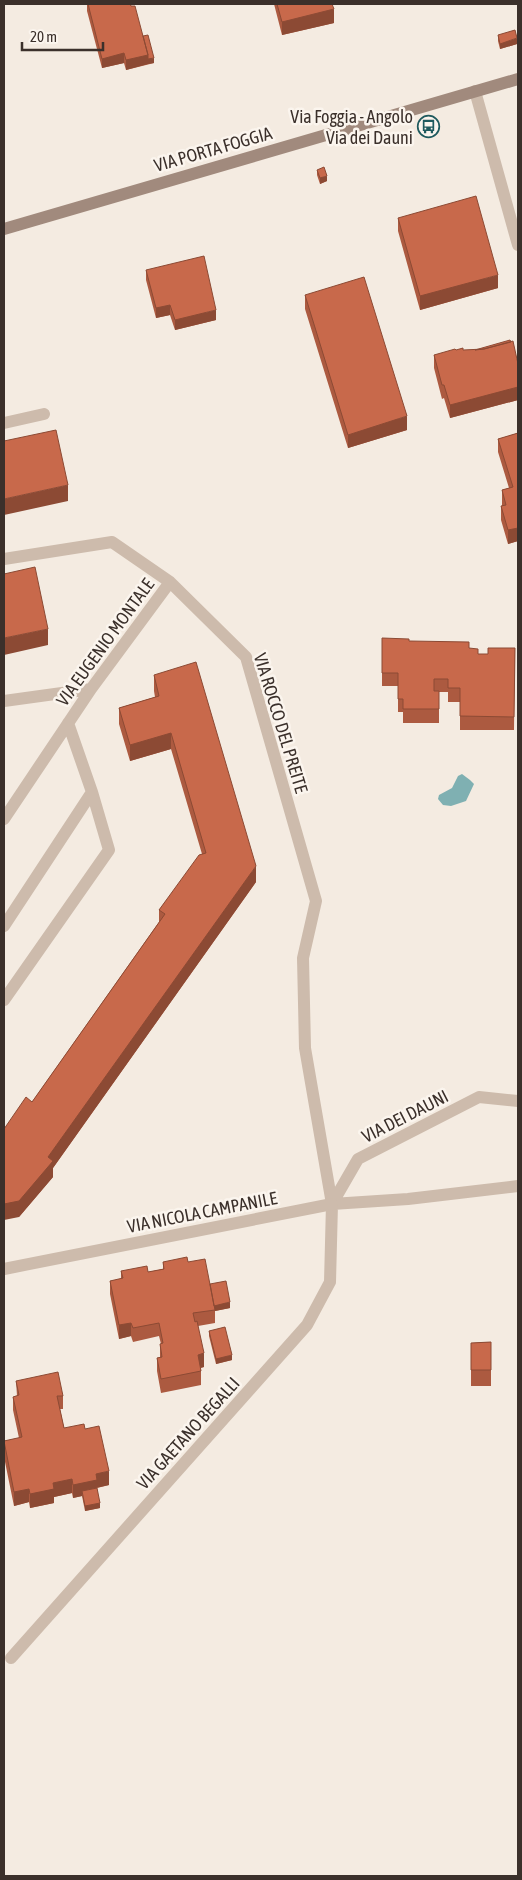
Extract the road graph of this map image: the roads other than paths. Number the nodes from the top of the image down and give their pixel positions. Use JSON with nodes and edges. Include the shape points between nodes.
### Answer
{"nodes":[{"id":1,"x":518,"y":79,"type":"edge"},
{"id":2,"x":475,"y":91,"type":"junction"},
{"id":3,"x":4,"y":229,"type":"edge"},
{"id":4,"x":518,"y":245,"type":"edge"},
{"id":5,"x":44,"y":414,"type":"dead end"},
{"id":6,"x":4,"y":423,"type":"edge"},
{"id":7,"x":4,"y":559,"type":"edge"},
{"id":8,"x":170,"y":582,"type":"junction"},
{"id":9,"x":91,"y":689,"type":"junction"},
{"id":10,"x":4,"y":701,"type":"edge"},
{"id":11,"x":68,"y":723,"type":"junction"},
{"id":12,"x":92,"y":792,"type":"junction"},
{"id":13,"x":4,"y":819,"type":"edge"},
{"id":14,"x":316,"y":901,"type":"joint"},
{"id":15,"x":4,"y":926,"type":"edge"},
{"id":16,"x":4,"y":1000,"type":"edge"},
{"id":17,"x":518,"y":1100,"type":"edge"},
{"id":18,"x":518,"y":1186,"type":"edge"},
{"id":19,"x":332,"y":1204,"type":"junction"},
{"id":20,"x":4,"y":1268,"type":"edge"},
{"id":21,"x":11,"y":1658,"type":"dead end"}],
"edges":[{"from":1,"to":2,"type":"main road","name":"VIA PORTA FOGGIA"},
{"from":2,"to":3,"type":"main road","name":"VIA PORTA FOGGIA"},
{"from":2,"to":4,"type":"street"},
{"from":5,"to":6,"type":"street"},
{"from":7,"to":8,"type":"street","name":"VIA ROCCO DEL PREITE","via":[[112,542]]},
{"from":8,"to":9,"type":"street","name":"VIA EUGENIO MONTALE"},
{"from":8,"to":14,"type":"street","name":"VIA ROCCO DEL PREITE","via":[[246,657]]},
{"from":9,"to":10,"type":"street"},
{"from":9,"to":11,"type":"street","name":"VIA EUGENIO MONTALE"},
{"from":11,"to":12,"type":"street","name":"VIA EUGENIO MONTALE"},
{"from":11,"to":13,"type":"street","name":"VIA EUGENIO MONTALE"},
{"from":12,"to":15,"type":"street"},
{"from":12,"to":16,"type":"street","name":"VIA EUGENIO MONTALE","via":[[109,850]]},
{"from":14,"to":19,"type":"street","name":"VIA GAETANO BEGALLI","via":[[303,958],[305,1048]]},
{"from":17,"to":19,"type":"street","name":"VIA DEI DAUNI","via":[[479,1098],[358,1160]]},
{"from":18,"to":19,"type":"street","name":"VIA NICOLA CAMPANILE"},
{"from":19,"to":20,"type":"street","name":"VIA NICOLA CAMPANILE"},
{"from":19,"to":21,"type":"street","name":"VIA GAETANO BEGALLI","via":[[330,1282],[307,1325]]}]}
